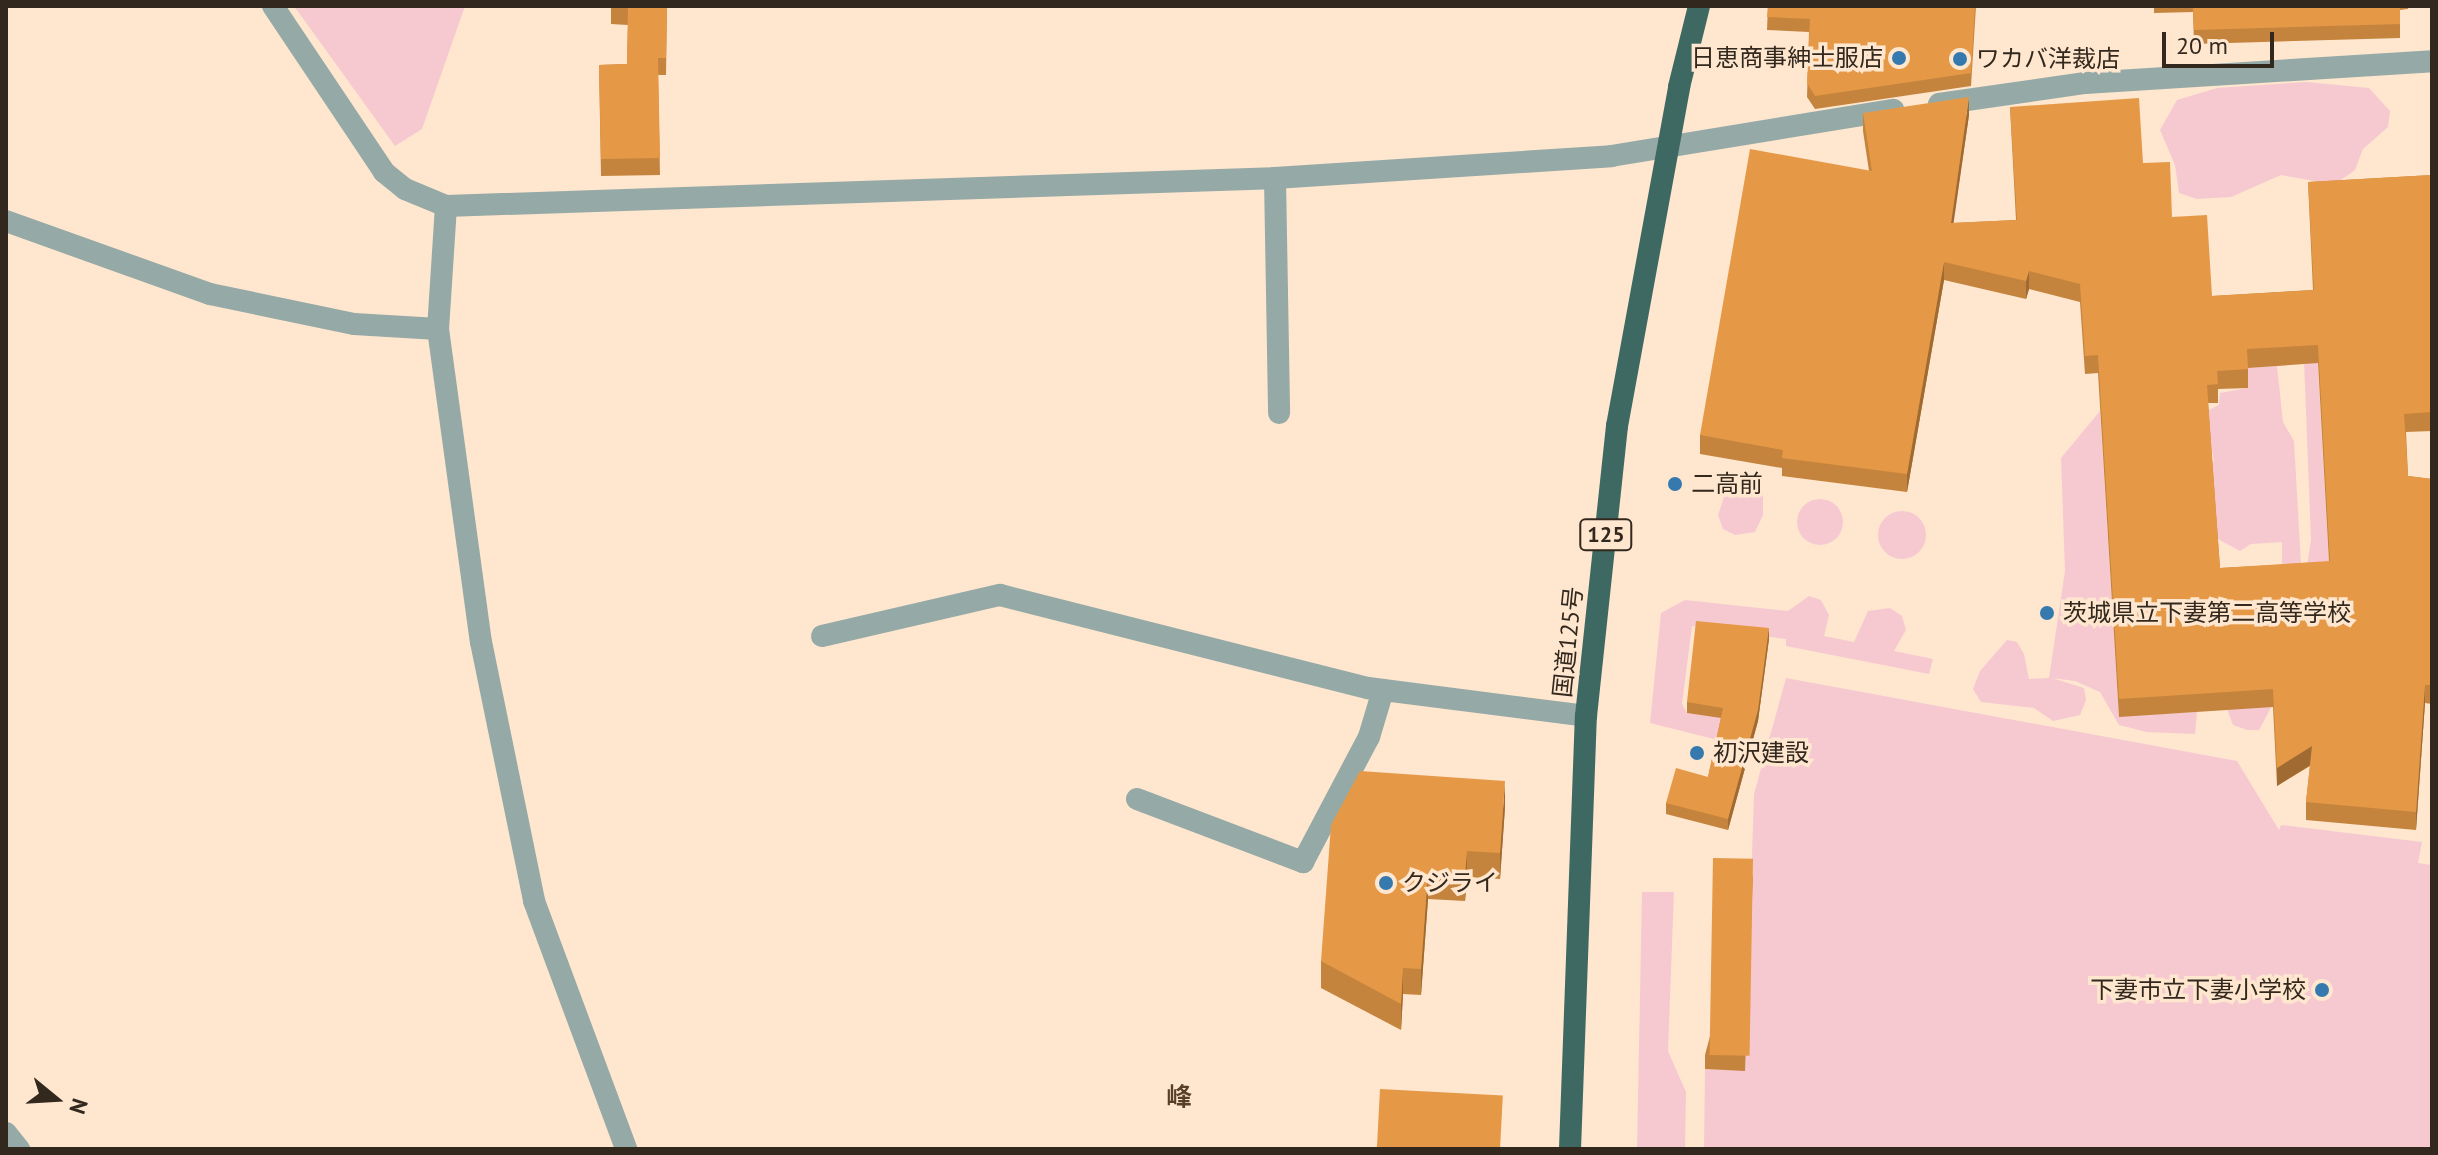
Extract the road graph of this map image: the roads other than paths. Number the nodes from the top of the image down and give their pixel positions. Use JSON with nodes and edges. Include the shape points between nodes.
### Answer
{"nodes":[{"id":1,"x":273,"y":6,"type":"edge"},
{"id":2,"x":1699,"y":6,"type":"edge"},
{"id":3,"x":2432,"y":61,"type":"edge"},
{"id":4,"x":1668,"y":146,"type":"junction"},
{"id":5,"x":1275,"y":178,"type":"junction"},
{"id":6,"x":446,"y":206,"type":"junction"},
{"id":7,"x":6,"y":221,"type":"edge"},
{"id":8,"x":438,"y":329,"type":"junction"},
{"id":9,"x":1279,"y":413,"type":"dead end"},
{"id":10,"x":822,"y":636,"type":"dead end"},
{"id":11,"x":1383,"y":690,"type":"junction"},
{"id":12,"x":1586,"y":716,"type":"junction"},
{"id":13,"x":1137,"y":799,"type":"dead end"},
{"id":14,"x":6,"y":1133,"type":"edge"},
{"id":15,"x":19,"y":1149,"type":"edge"},
{"id":16,"x":626,"y":1149,"type":"edge"},
{"id":17,"x":1570,"y":1149,"type":"edge"}],
"edges":[{"from":1,"to":6,"type":"street","via":[[384,172],[405,189]]},
{"from":2,"to":4,"type":"highway","name":"国道125号","number":"125"},
{"from":3,"to":4,"type":"street","via":[[2085,83]]},
{"from":4,"to":5,"type":"street","via":[[1611,156]]},
{"from":4,"to":12,"type":"highway","name":"国道125号","number":"125","via":[[1617,426]]},
{"from":5,"to":6,"type":"street"},
{"from":5,"to":9,"type":"street"},
{"from":6,"to":8,"type":"street"},
{"from":7,"to":8,"type":"street","via":[[210,294],[354,324]]},
{"from":8,"to":16,"type":"street","via":[[481,642],[517,829],[553,964]]},
{"from":10,"to":11,"type":"street","via":[[1000,595]]},
{"from":11,"to":12,"type":"street"},
{"from":11,"to":13,"type":"street","via":[[1369,737],[1303,862]]},
{"from":12,"to":17,"type":"highway","name":"国道125号","number":"125"},
{"from":14,"to":15,"type":"street"}]}
